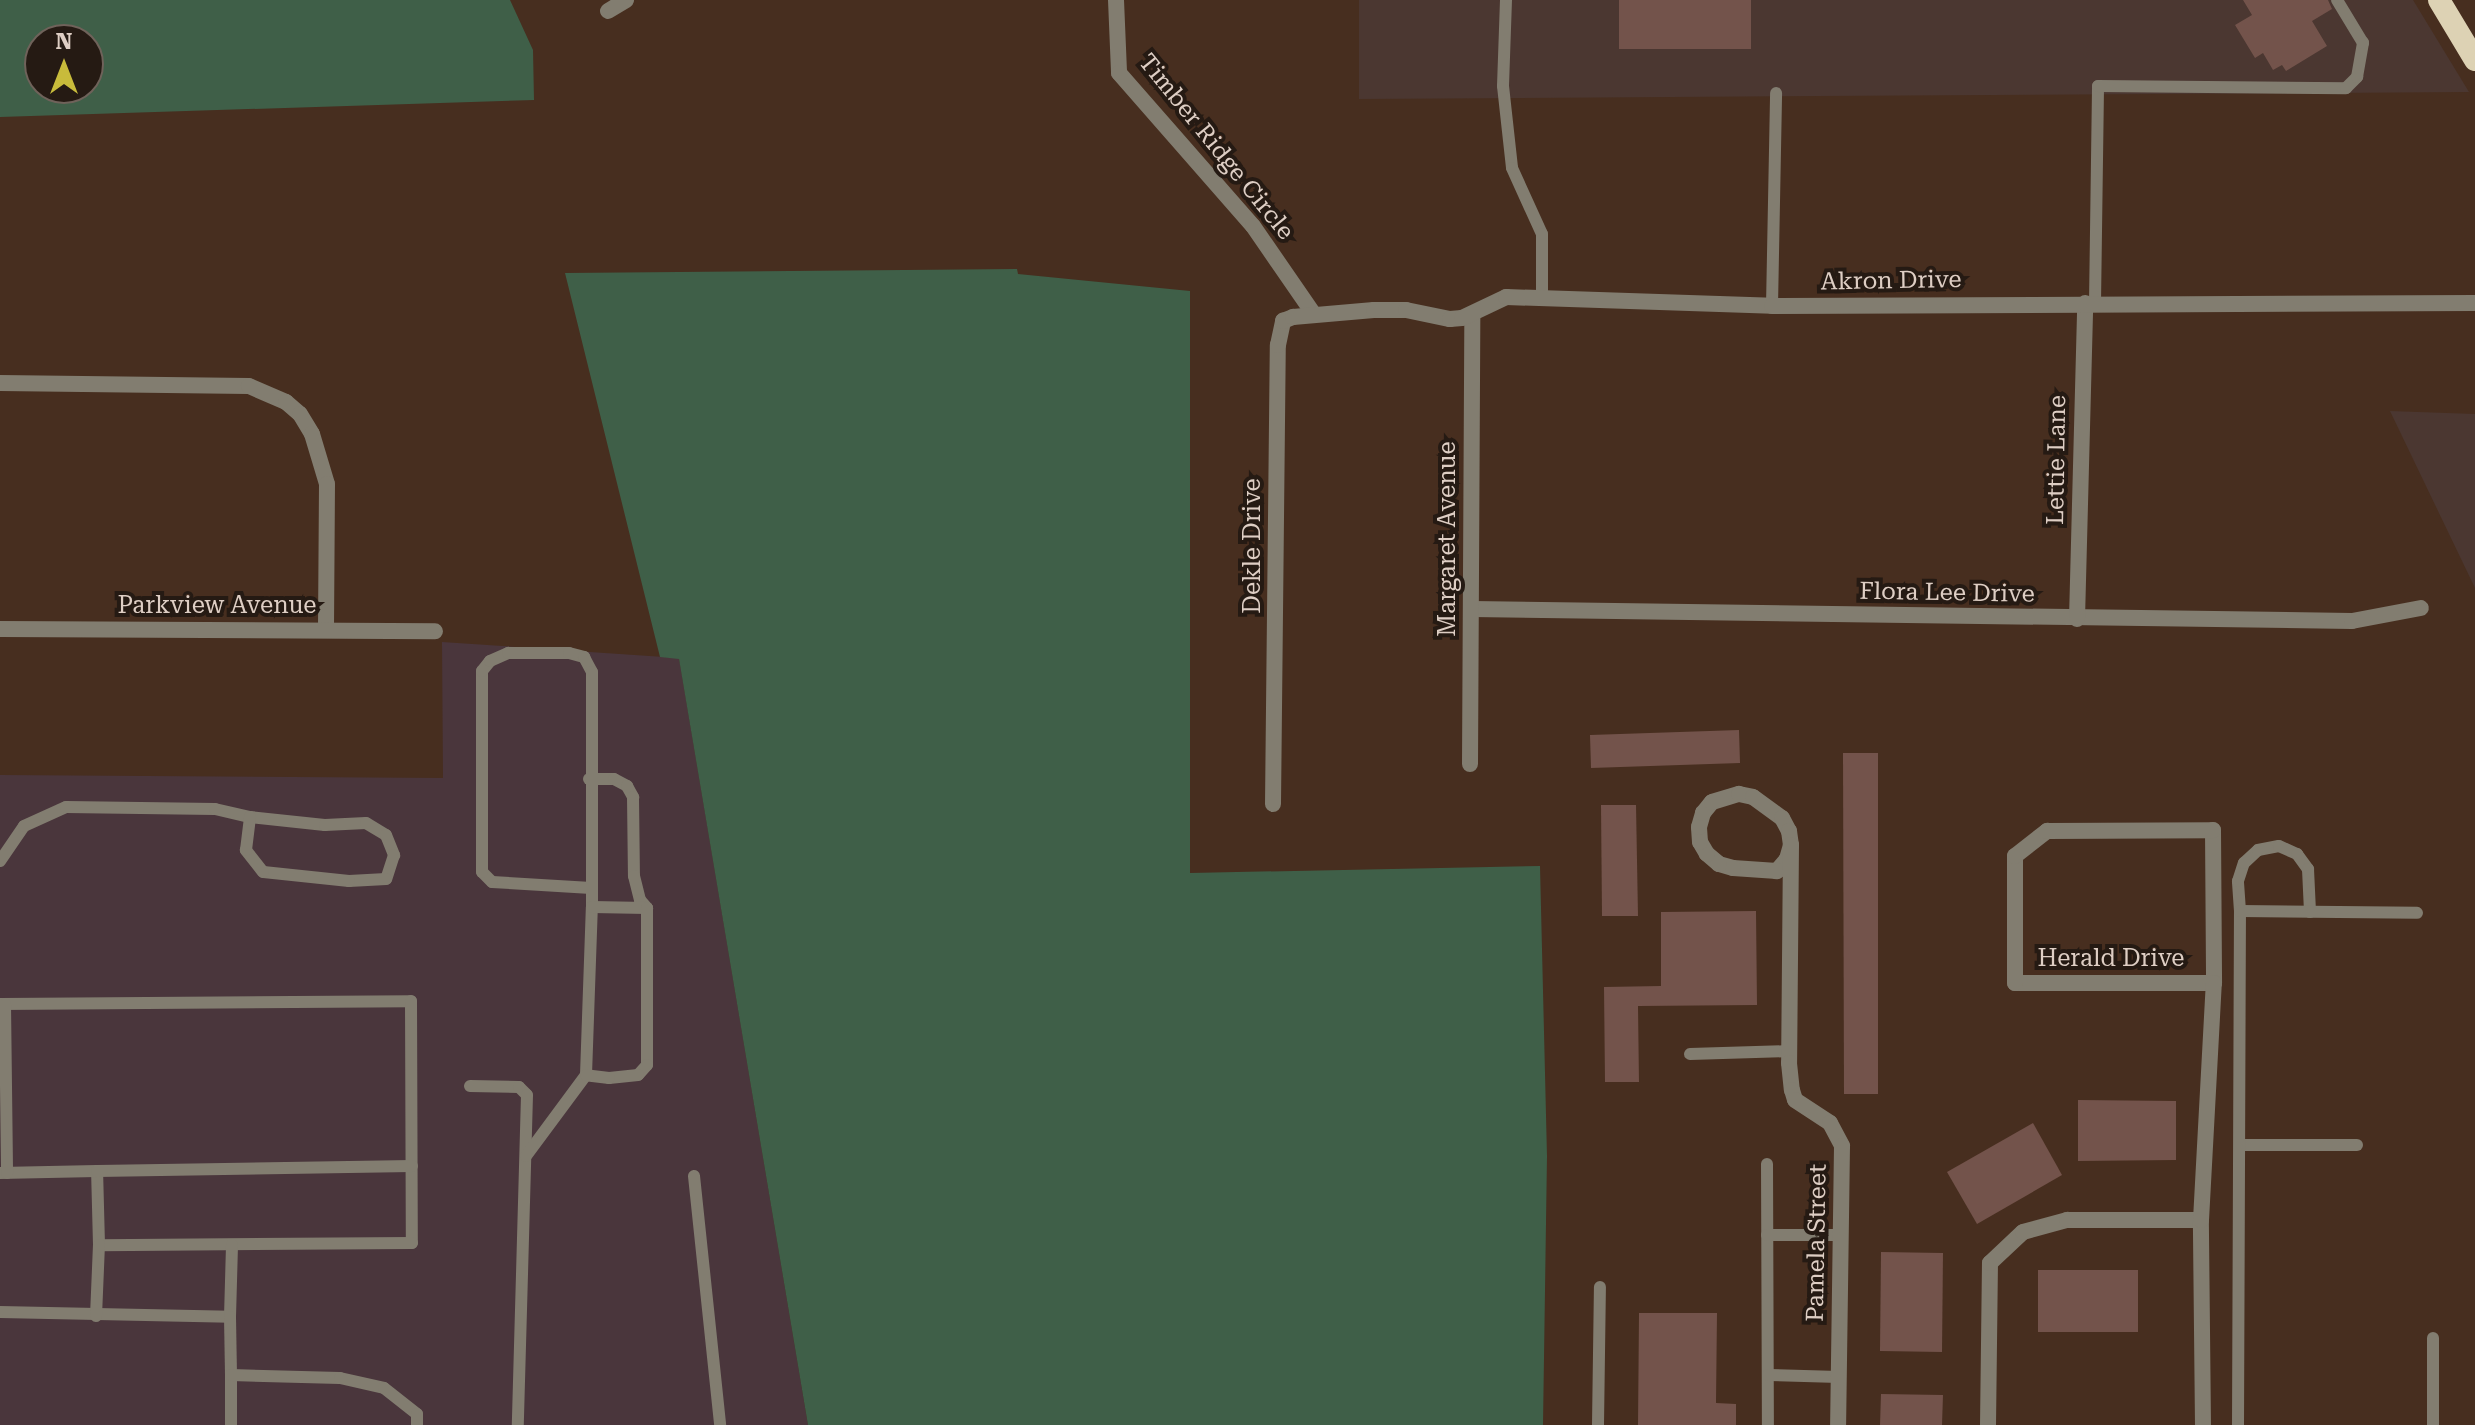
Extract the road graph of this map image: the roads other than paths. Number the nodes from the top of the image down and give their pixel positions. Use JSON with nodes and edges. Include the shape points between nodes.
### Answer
{"nodes":[{"id":1,"x":626,"y":0,"type":"edge"},
{"id":2,"x":1116,"y":0,"type":"edge"},
{"id":3,"x":1506,"y":0,"type":"edge"},
{"id":4,"x":2337,"y":0,"type":"edge"},
{"id":5,"x":2439,"y":0,"type":"edge"},
{"id":6,"x":608,"y":11,"type":"dead end"},
{"id":7,"x":2475,"y":60,"type":"edge"},
{"id":8,"x":1776,"y":93,"type":"dead end"},
{"id":9,"x":1542,"y":298,"type":"junction"},
{"id":10,"x":2090,"y":303,"type":"junction"},
{"id":11,"x":2475,"y":303,"type":"edge"},
{"id":12,"x":1772,"y":306,"type":"junction"},
{"id":13,"x":1313,"y":313,"type":"junction"},
{"id":14,"x":1472,"y":314,"type":"junction"},
{"id":15,"x":0,"y":383,"type":"edge"},
{"id":16,"x":2421,"y":608,"type":"dead end"},
{"id":17,"x":1472,"y":609,"type":"junction"},
{"id":18,"x":2077,"y":619,"type":"junction"},
{"id":19,"x":0,"y":629,"type":"edge"},
{"id":20,"x":326,"y":630,"type":"junction"},
{"id":21,"x":435,"y":631,"type":"dead end"},
{"id":22,"x":1470,"y":764,"type":"dead end"},
{"id":23,"x":589,"y":779,"type":"junction"},
{"id":24,"x":1273,"y":804,"type":"dead end"},
{"id":25,"x":250,"y":817,"type":"junction"},
{"id":26,"x":1791,"y":845,"type":"junction"},
{"id":27,"x":0,"y":861,"type":"edge"},
{"id":28,"x":591,"y":888,"type":"junction"},
{"id":29,"x":592,"y":907,"type":"junction"},
{"id":30,"x":647,"y":908,"type":"junction"},
{"id":31,"x":2240,"y":911,"type":"junction"},
{"id":32,"x":2310,"y":912,"type":"junction"},
{"id":33,"x":2417,"y":913,"type":"dead end"},
{"id":34,"x":2214,"y":983,"type":"junction"},
{"id":35,"x":2,"y":1004,"type":"edge"},
{"id":36,"x":1789,"y":1051,"type":"junction"},
{"id":37,"x":1690,"y":1054,"type":"dead end"},
{"id":38,"x":586,"y":1075,"type":"junction"},
{"id":39,"x":470,"y":1086,"type":"dead end"},
{"id":40,"x":2240,"y":1145,"type":"junction"},
{"id":41,"x":2357,"y":1145,"type":"dead end"},
{"id":42,"x":526,"y":1156,"type":"junction"},
{"id":43,"x":1767,"y":1164,"type":"dead end"},
{"id":44,"x":412,"y":1166,"type":"junction"},
{"id":45,"x":97,"y":1171,"type":"junction"},
{"id":46,"x":4,"y":1173,"type":"edge"},
{"id":47,"x":694,"y":1176,"type":"dead end"},
{"id":48,"x":2201,"y":1220,"type":"junction"},
{"id":49,"x":1767,"y":1235,"type":"junction"},
{"id":50,"x":1841,"y":1235,"type":"junction"},
{"id":51,"x":99,"y":1245,"type":"junction"},
{"id":52,"x":232,"y":1245,"type":"junction"},
{"id":53,"x":1600,"y":1287,"type":"dead end"},
{"id":54,"x":0,"y":1312,"type":"edge"},
{"id":55,"x":96,"y":1316,"type":"junction"},
{"id":56,"x":230,"y":1317,"type":"junction"},
{"id":57,"x":2433,"y":1338,"type":"dead end"},
{"id":58,"x":231,"y":1375,"type":"junction"},
{"id":59,"x":1768,"y":1375,"type":"junction"},
{"id":60,"x":1839,"y":1377,"type":"junction"},
{"id":61,"x":231,"y":1425,"type":"edge"},
{"id":62,"x":417,"y":1425,"type":"edge"},
{"id":63,"x":518,"y":1425,"type":"edge"},
{"id":64,"x":720,"y":1425,"type":"edge"},
{"id":65,"x":1598,"y":1425,"type":"edge"},
{"id":66,"x":1768,"y":1425,"type":"edge"},
{"id":67,"x":1838,"y":1425,"type":"edge"},
{"id":68,"x":1988,"y":1425,"type":"edge"},
{"id":69,"x":2203,"y":1425,"type":"edge"},
{"id":70,"x":2238,"y":1425,"type":"edge"},
{"id":71,"x":2433,"y":1425,"type":"edge"}],
"edges":[{"from":1,"to":6,"type":"street"},
{"from":2,"to":13,"type":"street","name":"Timber Ridge Circle","via":[[1119,73],[1253,226]]},
{"from":3,"to":9,"type":"lane","via":[[1503,86],[1512,168],[1542,234]]},
{"from":4,"to":10,"type":"lane","via":[[2363,43],[2357,77],[2346,88],[2098,86]]},
{"from":5,"to":7,"type":"highway"},
{"from":8,"to":12,"type":"lane"},
{"from":9,"to":12,"type":"street","name":"Akron Drive"},
{"from":9,"to":14,"type":"street","name":"Akron Drive","via":[[1506,297]]},
{"from":10,"to":11,"type":"street","name":"Akron Drive"},
{"from":10,"to":12,"type":"street","name":"Akron Drive"},
{"from":10,"to":18,"type":"street","name":"Lettie Lane"},
{"from":13,"to":14,"type":"street","name":"Akron Drive","via":[[1406,310],[1450,319]]},
{"from":13,"to":24,"type":"street","name":"Dekle Drive","via":[[1283,321],[1278,345]]},
{"from":14,"to":17,"type":"street","name":"Margaret Avenue"},
{"from":15,"to":20,"type":"street","via":[[249,386],[286,402],[312,434],[327,484]]},
{"from":16,"to":18,"type":"street","name":"Flora Lee Drive","via":[[2352,621]]},
{"from":17,"to":18,"type":"street","name":"Flora Lee Drive"},
{"from":17,"to":22,"type":"street","name":"Margaret Avenue"},
{"from":19,"to":20,"type":"street","name":"Parkview Avenue"},
{"from":20,"to":21,"type":"street","name":"Parkview Avenue"},
{"from":23,"to":28,"type":"lane"},
{"from":23,"to":28,"type":"lane","via":[[592,672],[584,657],[508,653],[490,661],[482,671],[481,687],[482,872],[492,882]]},
{"from":23,"to":30,"type":"lane","via":[[614,779],[633,797],[634,876]]},
{"from":25,"to":25,"type":"lane","via":[[325,825],[366,823],[386,835],[394,855],[386,879],[349,881],[263,872],[246,850]]},
{"from":25,"to":27,"type":"lane","via":[[215,809],[66,807],[24,826]]},
{"from":26,"to":26,"type":"street","name":"Pamela Street","via":[[1782,818],[1753,797],[1739,794],[1712,802],[1699,827],[1707,854],[1733,868],[1777,871]]},
{"from":26,"to":36,"type":"street","name":"Pamela Street"},
{"from":28,"to":29,"type":"lane"},
{"from":29,"to":30,"type":"lane"},
{"from":29,"to":38,"type":"lane"},
{"from":30,"to":38,"type":"lane","via":[[647,1065],[638,1075]]},
{"from":31,"to":32,"type":"lane"},
{"from":31,"to":32,"type":"lane","via":[[2238,881],[2244,863],[2258,850],[2279,846],[2297,854],[2308,869]]},
{"from":31,"to":40,"type":"lane"},
{"from":32,"to":33,"type":"lane"},
{"from":34,"to":34,"type":"street","name":"Herald Drive","via":[[2213,830],[2047,831],[2015,856],[2015,983]]},
{"from":34,"to":48,"type":"street","name":"Herald Drive"},
{"from":35,"to":44,"type":"lane","via":[[411,1001]]},
{"from":35,"to":46,"type":"lane"},
{"from":36,"to":37,"type":"lane"},
{"from":36,"to":50,"type":"street","name":"Pamela Street","via":[[1795,1100],[1830,1123],[1842,1146]]},
{"from":38,"to":42,"type":"lane"},
{"from":39,"to":42,"type":"lane","via":[[525,1090]]},
{"from":40,"to":41,"type":"lane"},
{"from":40,"to":70,"type":"lane"},
{"from":42,"to":63,"type":"lane"},
{"from":43,"to":49,"type":"lane"},
{"from":44,"to":45,"type":"lane"},
{"from":44,"to":52,"type":"lane","via":[[412,1243]]},
{"from":45,"to":46,"type":"lane"},
{"from":45,"to":51,"type":"lane"},
{"from":47,"to":64,"type":"lane"},
{"from":48,"to":68,"type":"street","via":[[2067,1220],[2023,1232],[1990,1263]]},
{"from":48,"to":69,"type":"street","name":"Herald Drive"},
{"from":49,"to":50,"type":"lane"},
{"from":49,"to":59,"type":"lane"},
{"from":50,"to":60,"type":"street","name":"Pamela Street"},
{"from":51,"to":52,"type":"lane"},
{"from":51,"to":55,"type":"lane"},
{"from":52,"to":56,"type":"lane"},
{"from":53,"to":65,"type":"lane"},
{"from":54,"to":55,"type":"lane"},
{"from":55,"to":56,"type":"lane"},
{"from":56,"to":58,"type":"lane"},
{"from":57,"to":71,"type":"lane"},
{"from":58,"to":61,"type":"lane"},
{"from":58,"to":62,"type":"lane","via":[[340,1378],[384,1388],[417,1414]]},
{"from":59,"to":60,"type":"lane"},
{"from":59,"to":66,"type":"lane"},
{"from":60,"to":67,"type":"street","name":"Pamela Street"}]}
